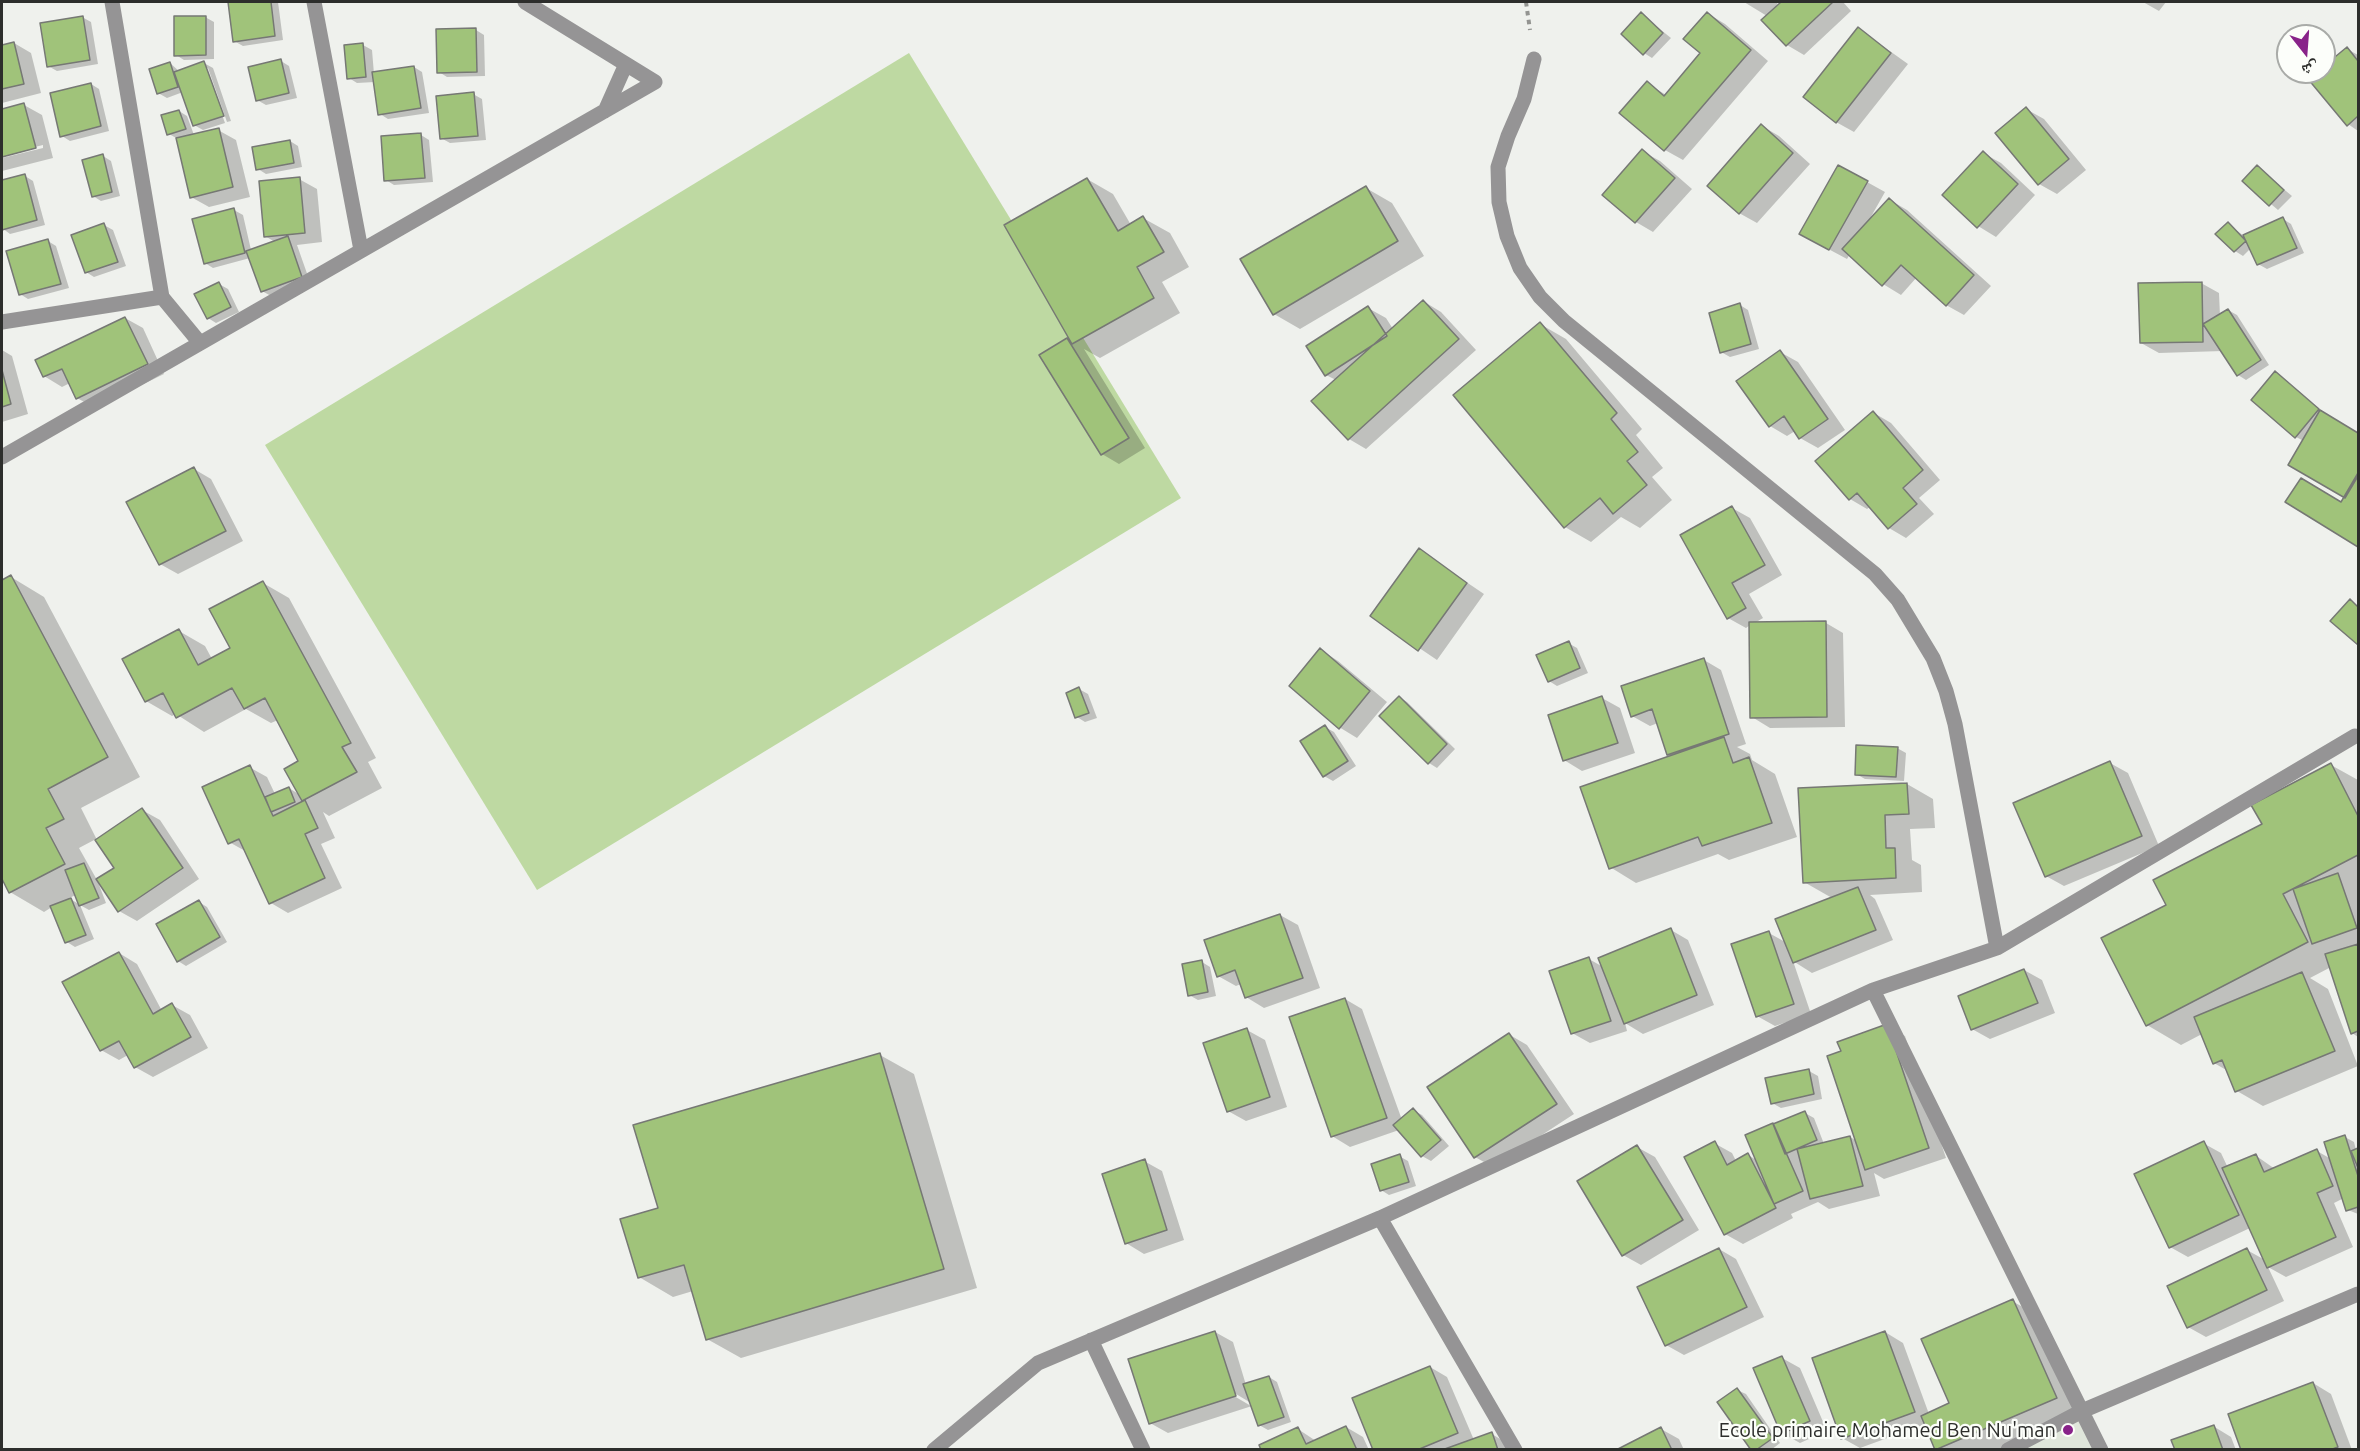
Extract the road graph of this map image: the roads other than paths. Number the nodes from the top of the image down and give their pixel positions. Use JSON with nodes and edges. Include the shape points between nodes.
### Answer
{"nodes":[{"id":1,"x":112,"y":2,"type":"edge"},
{"id":2,"x":314,"y":2,"type":"edge"},
{"id":3,"x":525,"y":2,"type":"edge"},
{"id":4,"x":1534,"y":59,"type":"dead end"},
{"id":5,"x":626,"y":64,"type":"junction"},
{"id":6,"x":605,"y":111,"type":"junction"},
{"id":7,"x":361,"y":250,"type":"junction"},
{"id":8,"x":162,"y":297,"type":"junction"},
{"id":9,"x":2,"y":322,"type":"edge"},
{"id":10,"x":200,"y":344,"type":"junction"},
{"id":11,"x":2,"y":458,"type":"edge"},
{"id":12,"x":2357,"y":737,"type":"edge"},
{"id":13,"x":1997,"y":948,"type":"junction"},
{"id":14,"x":1873,"y":990,"type":"junction"},
{"id":15,"x":1380,"y":1218,"type":"junction"},
{"id":16,"x":2358,"y":1294,"type":"edge"},
{"id":17,"x":1091,"y":1340,"type":"junction"},
{"id":18,"x":2082,"y":1411,"type":"junction"},
{"id":19,"x":934,"y":1449,"type":"edge"},
{"id":20,"x":1143,"y":1449,"type":"edge"},
{"id":21,"x":1515,"y":1449,"type":"edge"},
{"id":22,"x":2008,"y":1449,"type":"edge"},
{"id":23,"x":2101,"y":1449,"type":"edge"}],
"edges":[{"from":1,"to":8,"type":"street"},
{"from":2,"to":7,"type":"street"},
{"from":3,"to":5,"type":"street"},
{"from":4,"to":13,"type":"street","via":[[1524,99],[1498,167],[1499,202],[1520,268],[1540,297],[1564,321],[1875,574],[1898,600],[1934,658],[1946,691]]},
{"from":5,"to":6,"type":"street"},
{"from":5,"to":6,"type":"street","via":[[655,82]]},
{"from":6,"to":7,"type":"street"},
{"from":7,"to":10,"type":"street"},
{"from":8,"to":9,"type":"street"},
{"from":8,"to":10,"type":"street"},
{"from":10,"to":11,"type":"street"},
{"from":12,"to":13,"type":"street"},
{"from":13,"to":14,"type":"street"},
{"from":14,"to":15,"type":"street"},
{"from":14,"to":18,"type":"street"},
{"from":15,"to":17,"type":"street"},
{"from":15,"to":21,"type":"street"},
{"from":16,"to":18,"type":"street"},
{"from":17,"to":19,"type":"street","via":[[1038,1363]]},
{"from":17,"to":20,"type":"street"},
{"from":18,"to":22,"type":"street"},
{"from":18,"to":23,"type":"street"}]}
